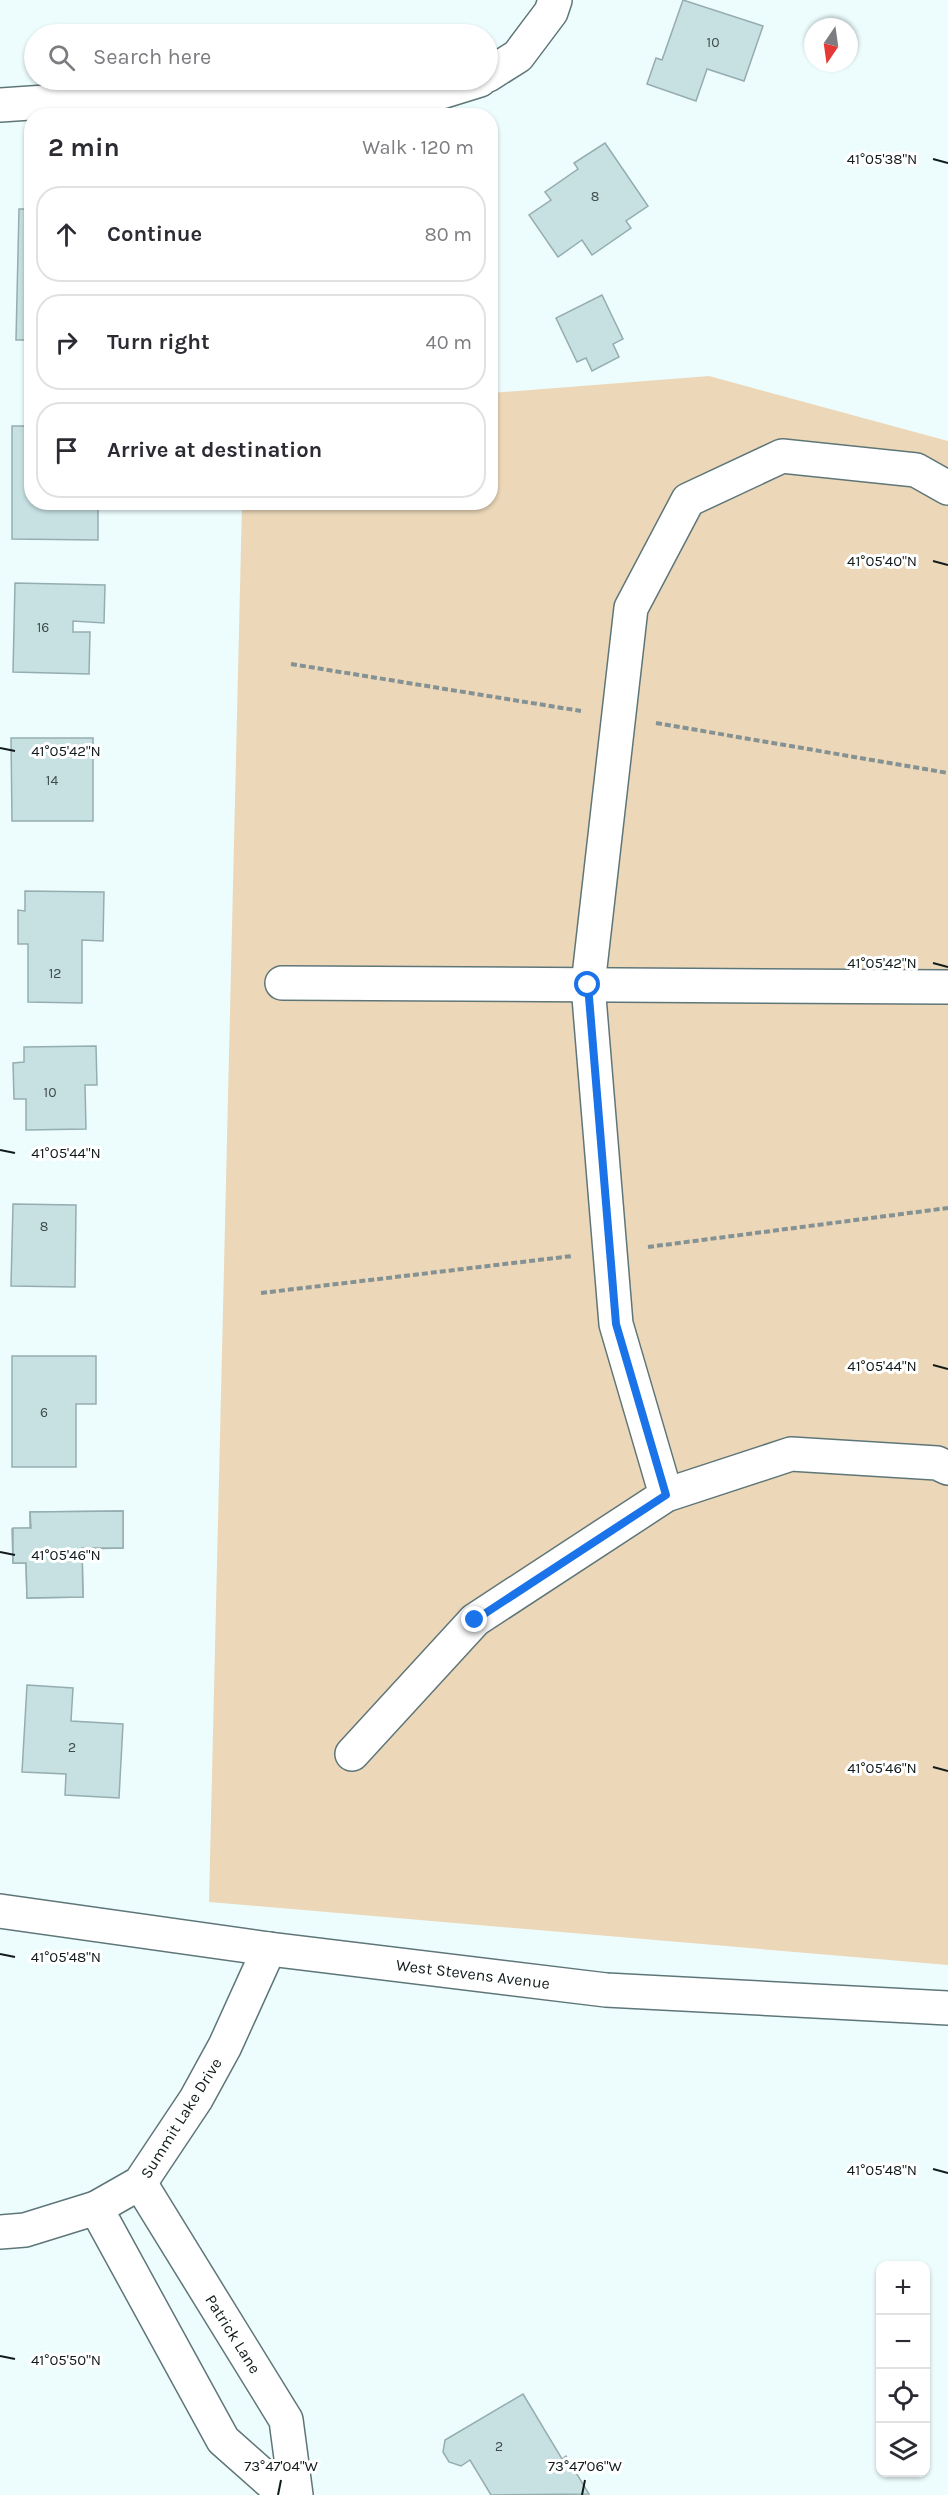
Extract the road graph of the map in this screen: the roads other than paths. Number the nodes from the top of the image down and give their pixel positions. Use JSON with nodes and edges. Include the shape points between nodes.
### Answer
{"nodes":[{"id":1,"x":555,"y":0,"type":"edge"},
{"id":2,"x":498,"y":69,"type":"edge"},
{"id":3,"x":448,"y":90,"type":"edge"},
{"id":4,"x":0,"y":105,"type":"edge"},
{"id":5,"x":948,"y":488,"type":"edge"},
{"id":6,"x":282,"y":983,"type":"dead end"},
{"id":7,"x":588,"y":985,"type":"junction"},
{"id":8,"x":948,"y":987,"type":"edge"},
{"id":9,"x":948,"y":1468,"type":"edge"},
{"id":10,"x":666,"y":1495,"type":"junction"},
{"id":11,"x":352,"y":1754,"type":"dead end"},
{"id":12,"x":0,"y":1911,"type":"edge"},
{"id":13,"x":269,"y":1949,"type":"junction"},
{"id":14,"x":948,"y":2008,"type":"edge"},
{"id":15,"x":140,"y":2183,"type":"junction"},
{"id":16,"x":96,"y":2208,"type":"junction"},
{"id":17,"x":0,"y":2232,"type":"edge"},
{"id":18,"x":285,"y":2495,"type":"edge"},
{"id":19,"x":296,"y":2495,"type":"edge"}],
"edges":[{"from":1,"to":2,"type":"street","via":[[551,12],[518,56]]},
{"from":3,"to":4,"type":"street"},
{"from":5,"to":7,"type":"street","via":[[916,470],[782,456],[688,500],[631,608]]},
{"from":6,"to":7,"type":"street"},
{"from":7,"to":8,"type":"street"},
{"from":7,"to":10,"type":"street","via":[[616,1324]]},
{"from":9,"to":10,"type":"street","via":[[937,1463],[790,1454]]},
{"from":10,"to":11,"type":"street","via":[[475,1620]]},
{"from":12,"to":13,"type":"street","name":"West Stevens Avenue"},
{"from":13,"to":14,"type":"street","name":"West Stevens Avenue","via":[[606,1990]]},
{"from":13,"to":15,"type":"street","name":"Summit Lake Drive","via":[[196,2099]]},
{"from":15,"to":16,"type":"street","name":"Summit Lake Drive"},
{"from":15,"to":19,"type":"street","name":"Patrick Lane","via":[[286,2420]]},
{"from":16,"to":17,"type":"street","name":"Summit Lake Drive","via":[[25,2230]]},
{"from":16,"to":18,"type":"street","via":[[223,2440]]}]}
